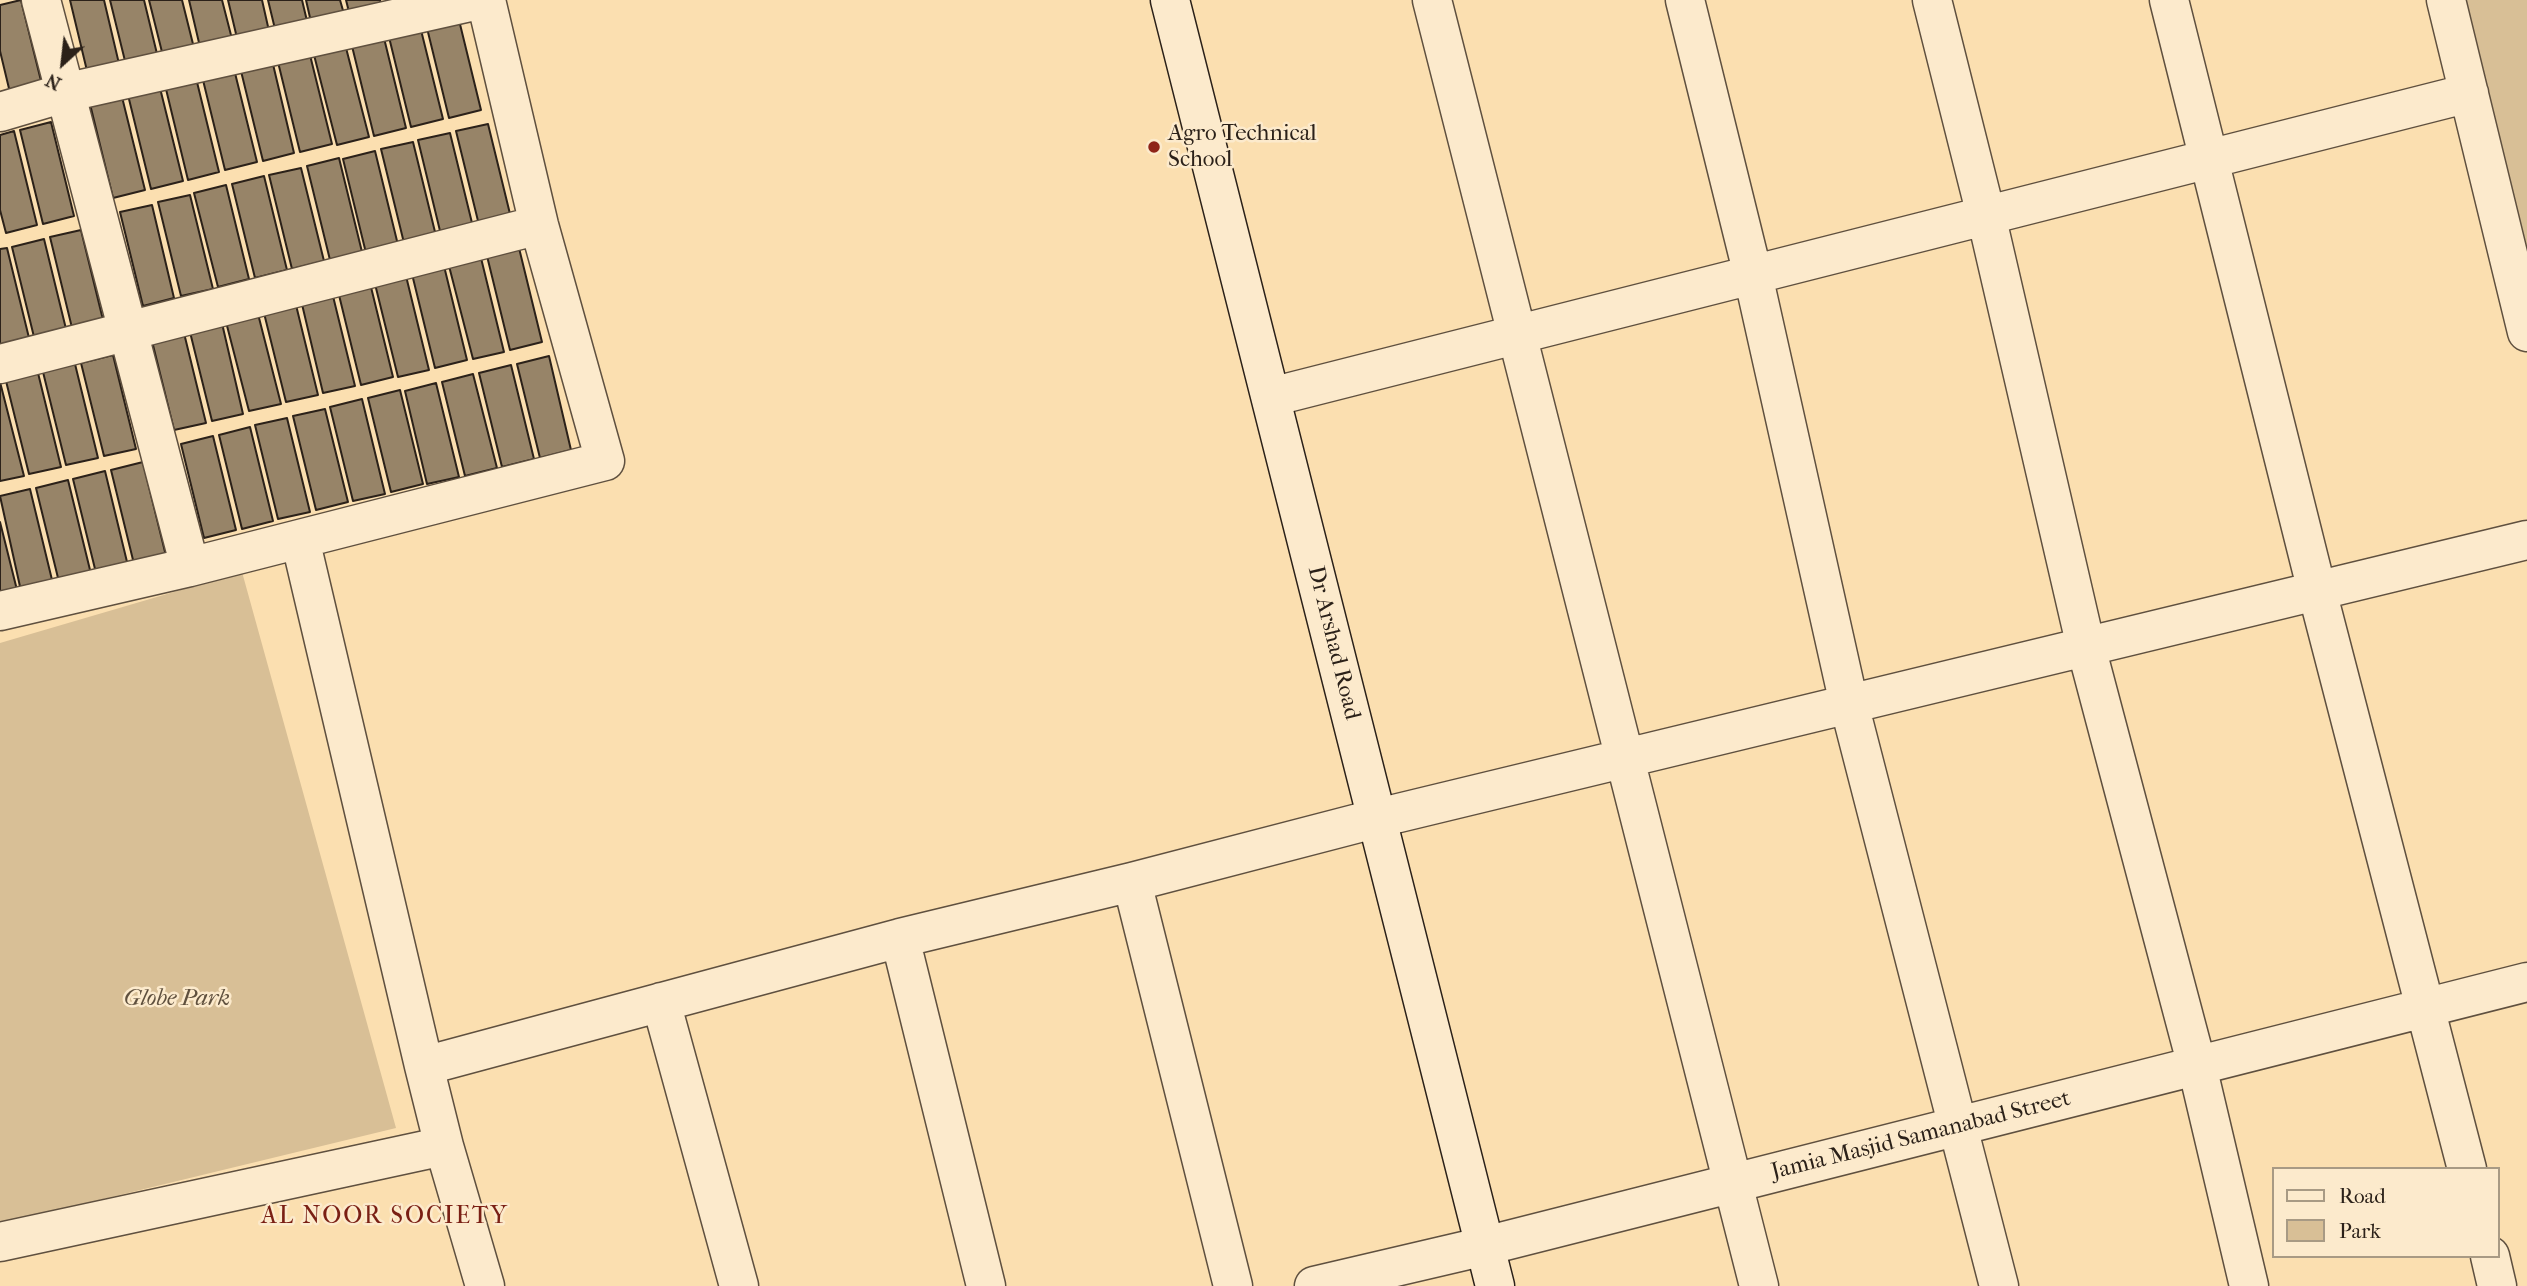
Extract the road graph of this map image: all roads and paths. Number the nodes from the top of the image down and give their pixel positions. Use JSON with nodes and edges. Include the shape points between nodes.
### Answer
{"nodes":[{"id":1,"x":41,"y":0,"type":"edge"},
{"id":2,"x":479,"y":0,"type":"edge"},
{"id":3,"x":486,"y":0,"type":"edge"},
{"id":4,"x":1170,"y":0,"type":"edge"},
{"id":5,"x":1432,"y":0,"type":"edge"},
{"id":6,"x":1685,"y":0,"type":"edge"},
{"id":7,"x":1933,"y":0,"type":"edge"},
{"id":8,"x":2169,"y":0,"type":"edge"},
{"id":9,"x":2446,"y":0,"type":"edge"},
{"id":10,"x":64,"y":93,"type":"junction"},
{"id":11,"x":2469,"y":93,"type":"junction"},
{"id":12,"x":0,"y":112,"type":"edge"},
{"id":13,"x":2210,"y":158,"type":"junction"},
{"id":14,"x":1986,"y":215,"type":"junction"},
{"id":15,"x":539,"y":225,"type":"junction"},
{"id":16,"x":1753,"y":275,"type":"junction"},
{"id":17,"x":128,"y":329,"type":"junction"},
{"id":18,"x":2527,"y":331,"type":"edge"},
{"id":19,"x":1518,"y":334,"type":"junction"},
{"id":20,"x":0,"y":364,"type":"edge"},
{"id":21,"x":1270,"y":397,"type":"junction"},
{"id":22,"x":300,"y":539,"type":"junction"},
{"id":23,"x":2527,"y":540,"type":"edge"},
{"id":24,"x":190,"y":567,"type":"junction"},
{"id":25,"x":2317,"y":591,"type":"junction"},
{"id":26,"x":0,"y":611,"type":"edge"},
{"id":27,"x":2086,"y":647,"type":"junction"},
{"id":28,"x":1849,"y":704,"type":"junction"},
{"id":29,"x":1623,"y":759,"type":"junction"},
{"id":30,"x":1378,"y":818,"type":"junction"},
{"id":31,"x":1132,"y":882,"type":"junction"},
{"id":32,"x":900,"y":937,"type":"junction"},
{"id":33,"x":2527,"y":982,"type":"edge"},
{"id":34,"x":661,"y":1002,"type":"junction"},
{"id":35,"x":2426,"y":1008,"type":"junction"},
{"id":36,"x":424,"y":1066,"type":"junction"},
{"id":37,"x":2197,"y":1066,"type":"junction"},
{"id":38,"x":1959,"y":1127,"type":"junction"},
{"id":39,"x":444,"y":1146,"type":"junction"},
{"id":40,"x":2466,"y":1167,"type":"edge"},
{"id":41,"x":1734,"y":1184,"type":"junction"},
{"id":42,"x":0,"y":1242,"type":"edge"},
{"id":43,"x":1485,"y":1247,"type":"junction"},
{"id":44,"x":2490,"y":1258,"type":"edge"},
{"id":45,"x":485,"y":1286,"type":"edge"},
{"id":46,"x":739,"y":1286,"type":"edge"},
{"id":47,"x":986,"y":1286,"type":"edge"},
{"id":48,"x":1233,"y":1286,"type":"edge"},
{"id":49,"x":1314,"y":1286,"type":"edge"},
{"id":50,"x":1495,"y":1286,"type":"edge"},
{"id":51,"x":1759,"y":1286,"type":"edge"},
{"id":52,"x":1999,"y":1286,"type":"edge"},
{"id":53,"x":2249,"y":1286,"type":"edge"},
{"id":54,"x":2497,"y":1286,"type":"edge"}],
"edges":[{"from":1,"to":10,"type":"street"},
{"from":2,"to":10,"type":"street"},
{"from":3,"to":15,"type":"street"},
{"from":4,"to":21,"type":"street","name":"Dr Arshad Road"},
{"from":5,"to":19,"type":"street"},
{"from":6,"to":16,"type":"street"},
{"from":7,"to":14,"type":"street"},
{"from":8,"to":13,"type":"street"},
{"from":9,"to":11,"type":"street"},
{"from":10,"to":12,"type":"street"},
{"from":10,"to":17,"type":"street"},
{"from":11,"to":13,"type":"street"},
{"from":11,"to":18,"type":"street"},
{"from":13,"to":14,"type":"street"},
{"from":13,"to":25,"type":"street"},
{"from":14,"to":16,"type":"street"},
{"from":14,"to":27,"type":"street"},
{"from":15,"to":17,"type":"street"},
{"from":15,"to":22,"type":"street","via":[[605,461]]},
{"from":16,"to":19,"type":"street"},
{"from":16,"to":28,"type":"street"},
{"from":17,"to":20,"type":"street"},
{"from":17,"to":24,"type":"street"},
{"from":19,"to":21,"type":"street"},
{"from":19,"to":29,"type":"street"},
{"from":21,"to":30,"type":"street","name":"Dr Arshad Road"},
{"from":22,"to":24,"type":"street"},
{"from":22,"to":36,"type":"street"},
{"from":23,"to":25,"type":"street"},
{"from":24,"to":26,"type":"street"},
{"from":25,"to":27,"type":"street"},
{"from":25,"to":35,"type":"street"},
{"from":27,"to":28,"type":"street"},
{"from":27,"to":37,"type":"street"},
{"from":28,"to":29,"type":"street"},
{"from":28,"to":38,"type":"street"},
{"from":29,"to":30,"type":"street"},
{"from":29,"to":41,"type":"street"},
{"from":30,"to":31,"type":"street"},
{"from":30,"to":43,"type":"street","name":"Dr Arshad Road"},
{"from":31,"to":32,"type":"street"},
{"from":31,"to":48,"type":"street"},
{"from":32,"to":34,"type":"street"},
{"from":32,"to":47,"type":"street"},
{"from":33,"to":35,"type":"street","name":"Jamia Masjid Samanabad Street"},
{"from":34,"to":36,"type":"street"},
{"from":34,"to":46,"type":"street"},
{"from":35,"to":37,"type":"street","name":"Jamia Masjid Samanabad Street"},
{"from":35,"to":40,"type":"street"},
{"from":36,"to":39,"type":"street"},
{"from":37,"to":38,"type":"street","name":"Jamia Masjid Samanabad Street"},
{"from":37,"to":53,"type":"street"},
{"from":38,"to":41,"type":"street","name":"Jamia Masjid Samanabad Street"},
{"from":38,"to":52,"type":"street"},
{"from":39,"to":42,"type":"street"},
{"from":39,"to":45,"type":"street"},
{"from":41,"to":43,"type":"street","name":"Jamia Masjid Samanabad Street"},
{"from":41,"to":51,"type":"street"},
{"from":43,"to":49,"type":"street","name":"Jamia Masjid Samanabad Street"},
{"from":43,"to":50,"type":"street","name":"Dr Arshad Road"},
{"from":44,"to":54,"type":"street"}]}
